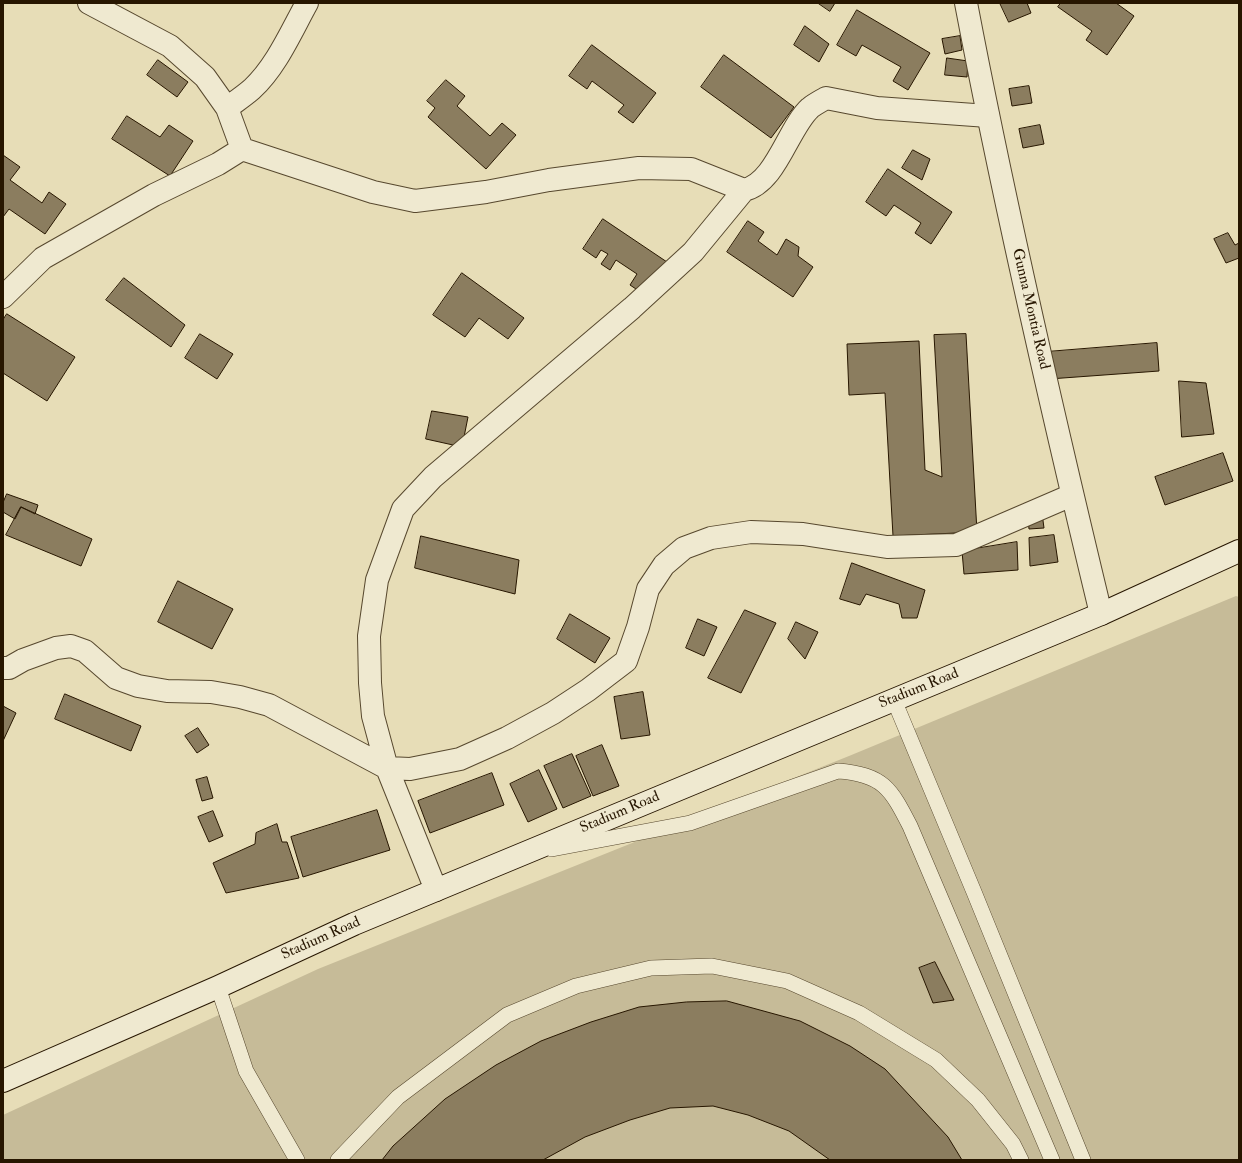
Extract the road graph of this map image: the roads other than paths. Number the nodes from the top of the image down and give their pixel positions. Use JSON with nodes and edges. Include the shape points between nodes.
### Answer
{"nodes":[{"id":1,"x":89,"y":3,"type":"edge"},
{"id":2,"x":307,"y":3,"type":"edge"},
{"id":3,"x":966,"y":3,"type":"edge"},
{"id":4,"x":227,"y":108,"type":"junction"},
{"id":5,"x":988,"y":116,"type":"junction"},
{"id":6,"x":242,"y":149,"type":"junction"},
{"id":7,"x":744,"y":190,"type":"junction"},
{"id":8,"x":3,"y":297,"type":"edge"},
{"id":9,"x":1072,"y":495,"type":"junction"},
{"id":10,"x":1239,"y":551,"type":"edge"},
{"id":11,"x":1101,"y":614,"type":"junction"},
{"id":12,"x":3,"y":668,"type":"edge"},
{"id":13,"x":894,"y":700,"type":"junction"},
{"id":14,"x":387,"y":768,"type":"junction"},
{"id":15,"x":516,"y":856,"type":"junction"},
{"id":16,"x":436,"y":890,"type":"junction"},
{"id":17,"x":218,"y":987,"type":"junction"},
{"id":18,"x":3,"y":1081,"type":"edge"},
{"id":19,"x":297,"y":1160,"type":"edge"},
{"id":20,"x":338,"y":1160,"type":"edge"},
{"id":21,"x":1021,"y":1160,"type":"edge"},
{"id":22,"x":1052,"y":1160,"type":"edge"},
{"id":23,"x":1082,"y":1160,"type":"edge"}],
"edges":[{"from":1,"to":4,"type":"street","via":[[170,46],[205,77]]},
{"from":2,"to":4,"type":"street","via":[[268,71],[252,90]]},
{"from":3,"to":5,"type":"street","name":"Gunna Montia Road"},
{"from":4,"to":6,"type":"street"},
{"from":5,"to":7,"type":"street","via":[[877,108],[826,98],[810,108],[771,170],[752,188]]},
{"from":5,"to":9,"type":"street","name":"Gunna Montia Road"},
{"from":6,"to":7,"type":"street","via":[[374,192],[415,202],[565,177],[639,168],[691,169]]},
{"from":6,"to":8,"type":"street","via":[[43,258]]},
{"from":7,"to":14,"type":"street","via":[[693,252],[632,308],[433,477],[403,509],[377,580],[369,636],[373,716]]},
{"from":9,"to":11,"type":"street","name":"Gunna Montia Road"},
{"from":9,"to":14,"type":"street","via":[[956,545],[887,547],[803,534],[751,532],[711,538],[684,548],[664,565],[648,589],[626,661],[588,690],[507,738],[460,759],[410,770]]},
{"from":10,"to":11,"type":"street","name":"Stadium Road"},
{"from":11,"to":13,"type":"street","name":"Stadium Road"},
{"from":12,"to":14,"type":"street","via":[[9,668],[56,648],[70,646],[85,651],[116,678],[138,686],[167,691],[211,692],[269,706]]},
{"from":13,"to":15,"type":"street","name":"Stadium Road"},
{"from":13,"to":23,"type":"lane"},
{"from":14,"to":16,"type":"street"},
{"from":15,"to":16,"type":"street","name":"Stadium Road"},
{"from":15,"to":22,"type":"lane","via":[[690,823],[838,771],[871,778],[894,796],[910,826]]},
{"from":16,"to":17,"type":"street","name":"Stadium Road","via":[[354,924]]},
{"from":17,"to":18,"type":"street","name":"Stadium Road"},
{"from":17,"to":19,"type":"lane","via":[[246,1071]]},
{"from":20,"to":21,"type":"lane","via":[[398,1097],[507,1015],[576,986],[652,968],[712,966],[787,981],[859,1014],[936,1060],[978,1100],[1013,1144]]}]}
